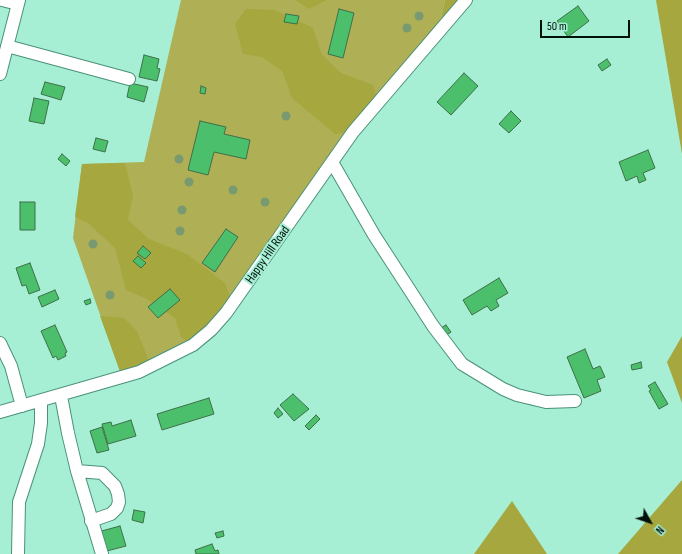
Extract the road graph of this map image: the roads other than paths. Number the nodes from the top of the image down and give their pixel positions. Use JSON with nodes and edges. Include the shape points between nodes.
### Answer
{"nodes":[{"id":1,"x":2,"y":0,"type":"edge"},
{"id":2,"x":466,"y":0,"type":"edge"},
{"id":3,"x":19,"y":2,"type":"edge"},
{"id":4,"x":7,"y":46,"type":"junction"},
{"id":5,"x":0,"y":74,"type":"edge"},
{"id":6,"x":130,"y":79,"type":"dead end"},
{"id":7,"x":332,"y":162,"type":"junction"},
{"id":8,"x":0,"y":343,"type":"edge"},
{"id":9,"x":61,"y":396,"type":"junction"},
{"id":10,"x":41,"y":401,"type":"junction"},
{"id":11,"x":575,"y":401,"type":"dead end"},
{"id":12,"x":22,"y":406,"type":"junction"},
{"id":13,"x":0,"y":412,"type":"edge"},
{"id":14,"x":77,"y":471,"type":"junction"},
{"id":15,"x":91,"y":521,"type":"junction"},
{"id":16,"x":18,"y":554,"type":"edge"},
{"id":17,"x":102,"y":554,"type":"edge"}],
"edges":[{"from":1,"to":3,"type":"street"},
{"from":2,"to":7,"type":"street","name":"Happy Hill Road","via":[[378,101]]},
{"from":3,"to":4,"type":"street"},
{"from":4,"to":5,"type":"street"},
{"from":4,"to":6,"type":"street"},
{"from":7,"to":9,"type":"street","name":"Happy Hill Road","via":[[226,314],[211,330],[193,345],[139,372]]},
{"from":7,"to":11,"type":"street","via":[[374,235],[433,326],[462,364],[517,395],[546,402]]},
{"from":8,"to":12,"type":"street","via":[[11,366]]},
{"from":9,"to":10,"type":"street","name":"Happy Hill Road"},
{"from":9,"to":14,"type":"street"},
{"from":10,"to":12,"type":"street","name":"Happy Hill Road"},
{"from":10,"to":16,"type":"street","via":[[38,444],[19,502]]},
{"from":12,"to":13,"type":"street","name":"Happy Hill Road"},
{"from":14,"to":15,"type":"street"},
{"from":14,"to":15,"type":"street","via":[[102,473],[116,486],[119,502],[117,508],[111,514]]},
{"from":15,"to":17,"type":"street"}]}
